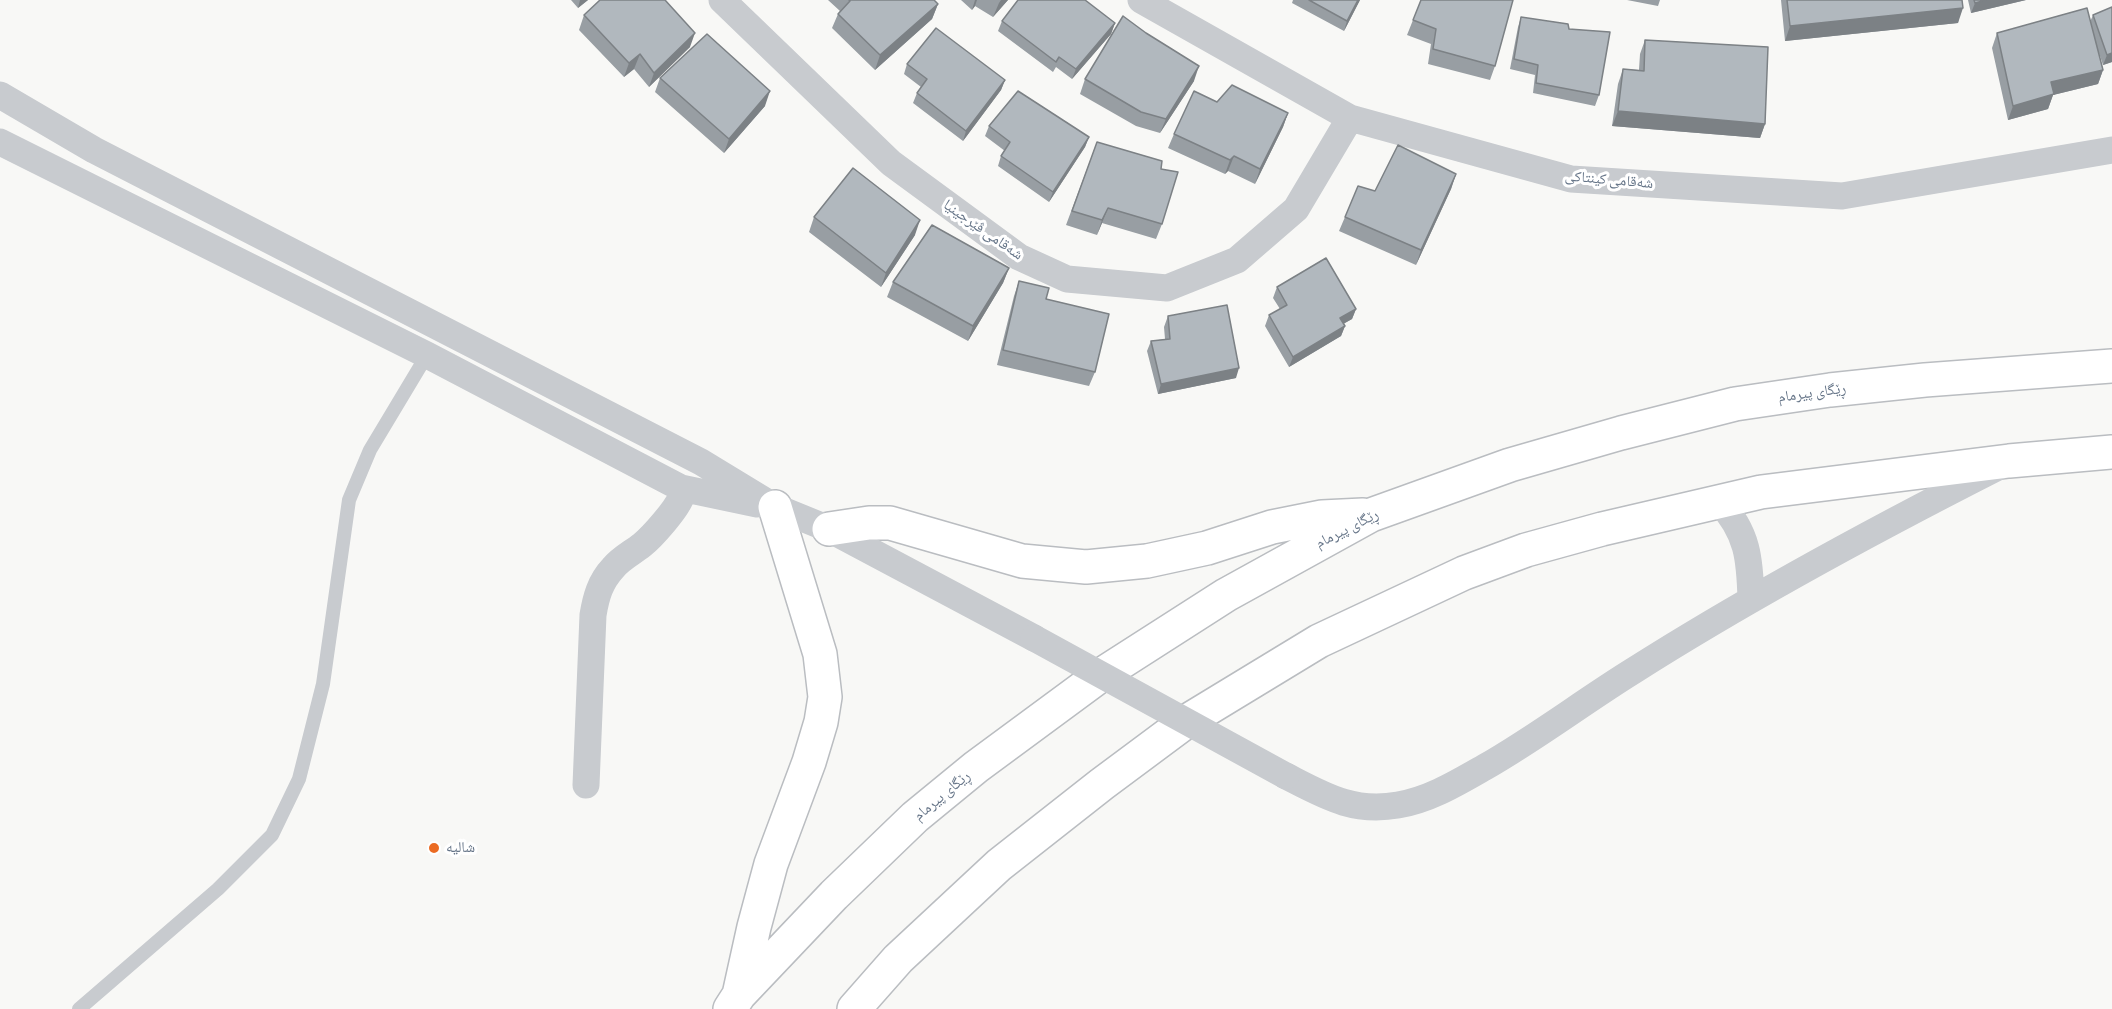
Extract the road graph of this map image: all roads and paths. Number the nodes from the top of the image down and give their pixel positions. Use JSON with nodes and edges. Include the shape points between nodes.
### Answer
{"nodes":[{"id":1,"x":722,"y":0,"type":"edge"},
{"id":2,"x":1142,"y":0,"type":"edge"},
{"id":3,"x":0,"y":95,"type":"edge"},
{"id":4,"x":1350,"y":118,"type":"junction"},
{"id":5,"x":0,"y":142,"type":"edge"},
{"id":6,"x":2112,"y":150,"type":"edge"},
{"id":7,"x":427,"y":355,"type":"junction"},
{"id":8,"x":2112,"y":366,"type":"edge"},
{"id":9,"x":2112,"y":452,"type":"edge"},
{"id":10,"x":2009,"y":461,"type":"junction"},
{"id":11,"x":681,"y":488,"type":"junction"},
{"id":12,"x":1719,"y":502,"type":"junction"},
{"id":13,"x":775,"y":507,"type":"junction"},
{"id":14,"x":1371,"y":515,"type":"junction"},
{"id":15,"x":829,"y":529,"type":"junction"},
{"id":16,"x":1751,"y":600,"type":"junction"},
{"id":17,"x":586,"y":785,"type":"dead end"},
{"id":18,"x":734,"y":1002,"type":"edge"},
{"id":19,"x":79,"y":1009,"type":"edge"},
{"id":20,"x":854,"y":1009,"type":"edge"}],
"edges":[{"from":1,"to":4,"type":"street","name":"شەقامی ڤێرجینیا","via":[[891,163],[1018,258],[1067,279],[1167,288],[1237,260],[1296,209]]},
{"from":2,"to":4,"type":"street","name":"شەقامی کینتاکی"},
{"from":3,"to":13,"type":"street","via":[[94,150],[701,462]]},
{"from":4,"to":6,"type":"street","name":"شەقامی کینتاکی","via":[[1571,179],[1842,196]]},
{"from":5,"to":7,"type":"street"},
{"from":7,"to":11,"type":"street"},
{"from":7,"to":19,"type":"lane","via":[[370,450],[349,500],[323,684],[299,779],[272,835],[218,889]]},
{"from":8,"to":14,"type":"highway","name":"ڕێگای پیرمام","via":[[1830,390],[1735,404],[1510,465]]},
{"from":9,"to":10,"type":"highway"},
{"from":10,"to":12,"type":"highway","via":[[1761,492]]},
{"from":10,"to":16,"type":"street","via":[[1858,538]]},
{"from":11,"to":13,"type":"street"},
{"from":11,"to":17,"type":"street","via":[[681,497],[657,530],[613,567],[596,597]]},
{"from":12,"to":16,"type":"street","via":[[1740,530],[1748,557]]},
{"from":12,"to":20,"type":"highway","via":[[1526,550],[1464,573],[1319,641],[1184,723],[999,865],[898,960]]},
{"from":13,"to":15,"type":"street"},
{"from":13,"to":18,"type":"highway","via":[[820,654],[825,697],[809,762],[771,864]]},
{"from":14,"to":15,"type":"highway","via":[[1322,517],[1147,561],[1086,567],[1022,561],[890,523]]},
{"from":14,"to":18,"type":"highway","name":"ڕێگای پیرمام","via":[[1226,595],[1098,677],[976,767],[915,817],[842,887]]},
{"from":15,"to":16,"type":"street","bridge":true,"via":[[1287,776],[1344,804],[1362,807],[1400,805],[1452,786]]}]}
